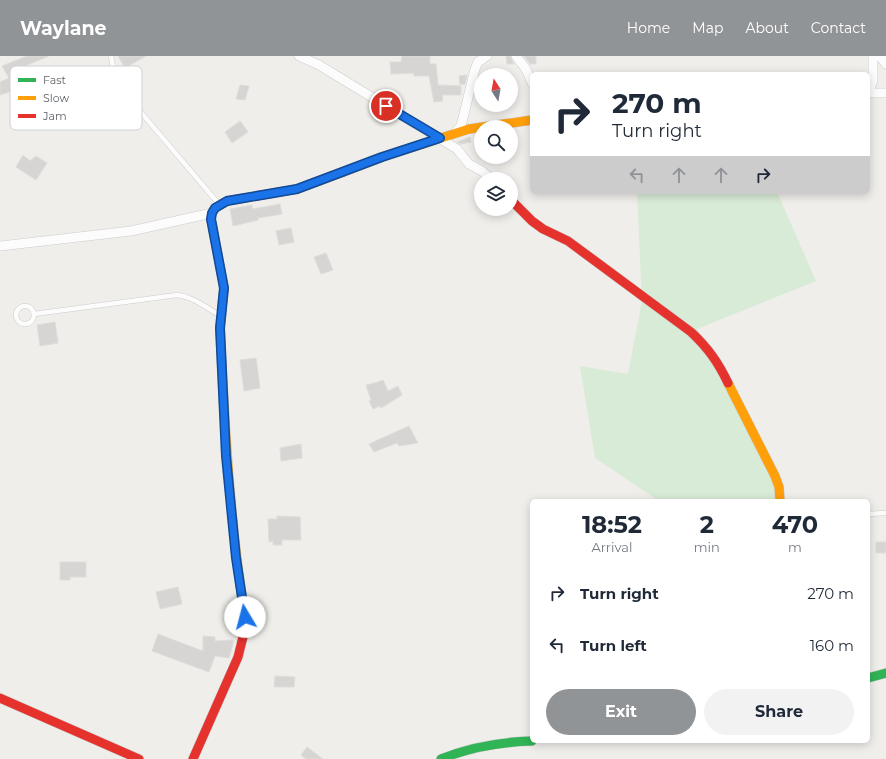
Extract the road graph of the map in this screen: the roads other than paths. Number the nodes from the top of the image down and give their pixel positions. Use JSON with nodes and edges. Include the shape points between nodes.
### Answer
{"nodes":[{"id":1,"x":111,"y":56,"type":"edge"},
{"id":2,"x":299,"y":56,"type":"edge"},
{"id":3,"x":487,"y":56,"type":"edge"},
{"id":4,"x":516,"y":56,"type":"edge"},
{"id":5,"x":873,"y":56,"type":"edge"},
{"id":6,"x":880,"y":56,"type":"edge"},
{"id":7,"x":886,"y":64,"type":"edge"},
{"id":8,"x":113,"y":66,"type":"edge"},
{"id":9,"x":530,"y":78,"type":"edge"},
{"id":10,"x":870,"y":89,"type":"edge"},
{"id":11,"x":870,"y":93,"type":"edge"},
{"id":12,"x":886,"y":93,"type":"edge"},
{"id":13,"x":142,"y":113,"type":"edge"},
{"id":14,"x":530,"y":120,"type":"edge"},
{"id":15,"x":455,"y":133,"type":"junction"},
{"id":16,"x":440,"y":138,"type":"junction"},
{"id":17,"x":483,"y":172,"type":"edge"},
{"id":18,"x":220,"y":204,"type":"junction"},
{"id":19,"x":518,"y":207,"type":"edge"},
{"id":20,"x":212,"y":213,"type":"junction"},
{"id":21,"x":0,"y":246,"type":"edge"},
{"id":22,"x":34,"y":314,"type":"dead end"},
{"id":23,"x":220,"y":316,"type":"junction"},
{"id":24,"x":780,"y":499,"type":"edge"},
{"id":25,"x":886,"y":513,"type":"edge"},
{"id":26,"x":870,"y":514,"type":"edge"},
{"id":27,"x":886,"y":674,"type":"edge"},
{"id":28,"x":870,"y":678,"type":"edge"},
{"id":29,"x":0,"y":698,"type":"edge"},
{"id":30,"x":530,"y":741,"type":"edge"},
{"id":31,"x":140,"y":759,"type":"edge"},
{"id":32,"x":193,"y":759,"type":"edge"},
{"id":33,"x":442,"y":759,"type":"edge"}],
"edges":[{"from":1,"to":8,"type":"lane"},
{"from":2,"to":16,"type":"street","via":[[319,65]]},
{"from":3,"to":15,"type":"street","via":[[478,62],[461,126]]},
{"from":4,"to":9,"type":"street"},
{"from":5,"to":10,"type":"street","via":[[873,82]]},
{"from":6,"to":7,"type":"street"},
{"from":11,"to":12,"type":"street"},
{"from":13,"to":18,"type":"lane"},
{"from":14,"to":15,"type":"street"},
{"from":15,"to":16,"type":"street"},
{"from":16,"to":17,"type":"street","via":[[457,149],[469,164]]},
{"from":16,"to":18,"type":"street","via":[[297,189]]},
{"from":18,"to":20,"type":"street"},
{"from":19,"to":24,"type":"street","via":[[532,221],[568,241],[691,332],[706,346],[720,366],[768,461],[779,487]]},
{"from":20,"to":21,"type":"street","via":[[131,231]]},
{"from":20,"to":23,"type":"street","via":[[211,224],[224,288]]},
{"from":22,"to":23,"type":"lane","via":[[177,295],[192,299]]},
{"from":23,"to":32,"type":"street","via":[[226,456],[236,558],[246,625],[230,677]]},
{"from":25,"to":26,"type":"lane"},
{"from":27,"to":28,"type":"street"},
{"from":29,"to":31,"type":"street"},
{"from":30,"to":33,"type":"street","via":[[492,745]]}]}
